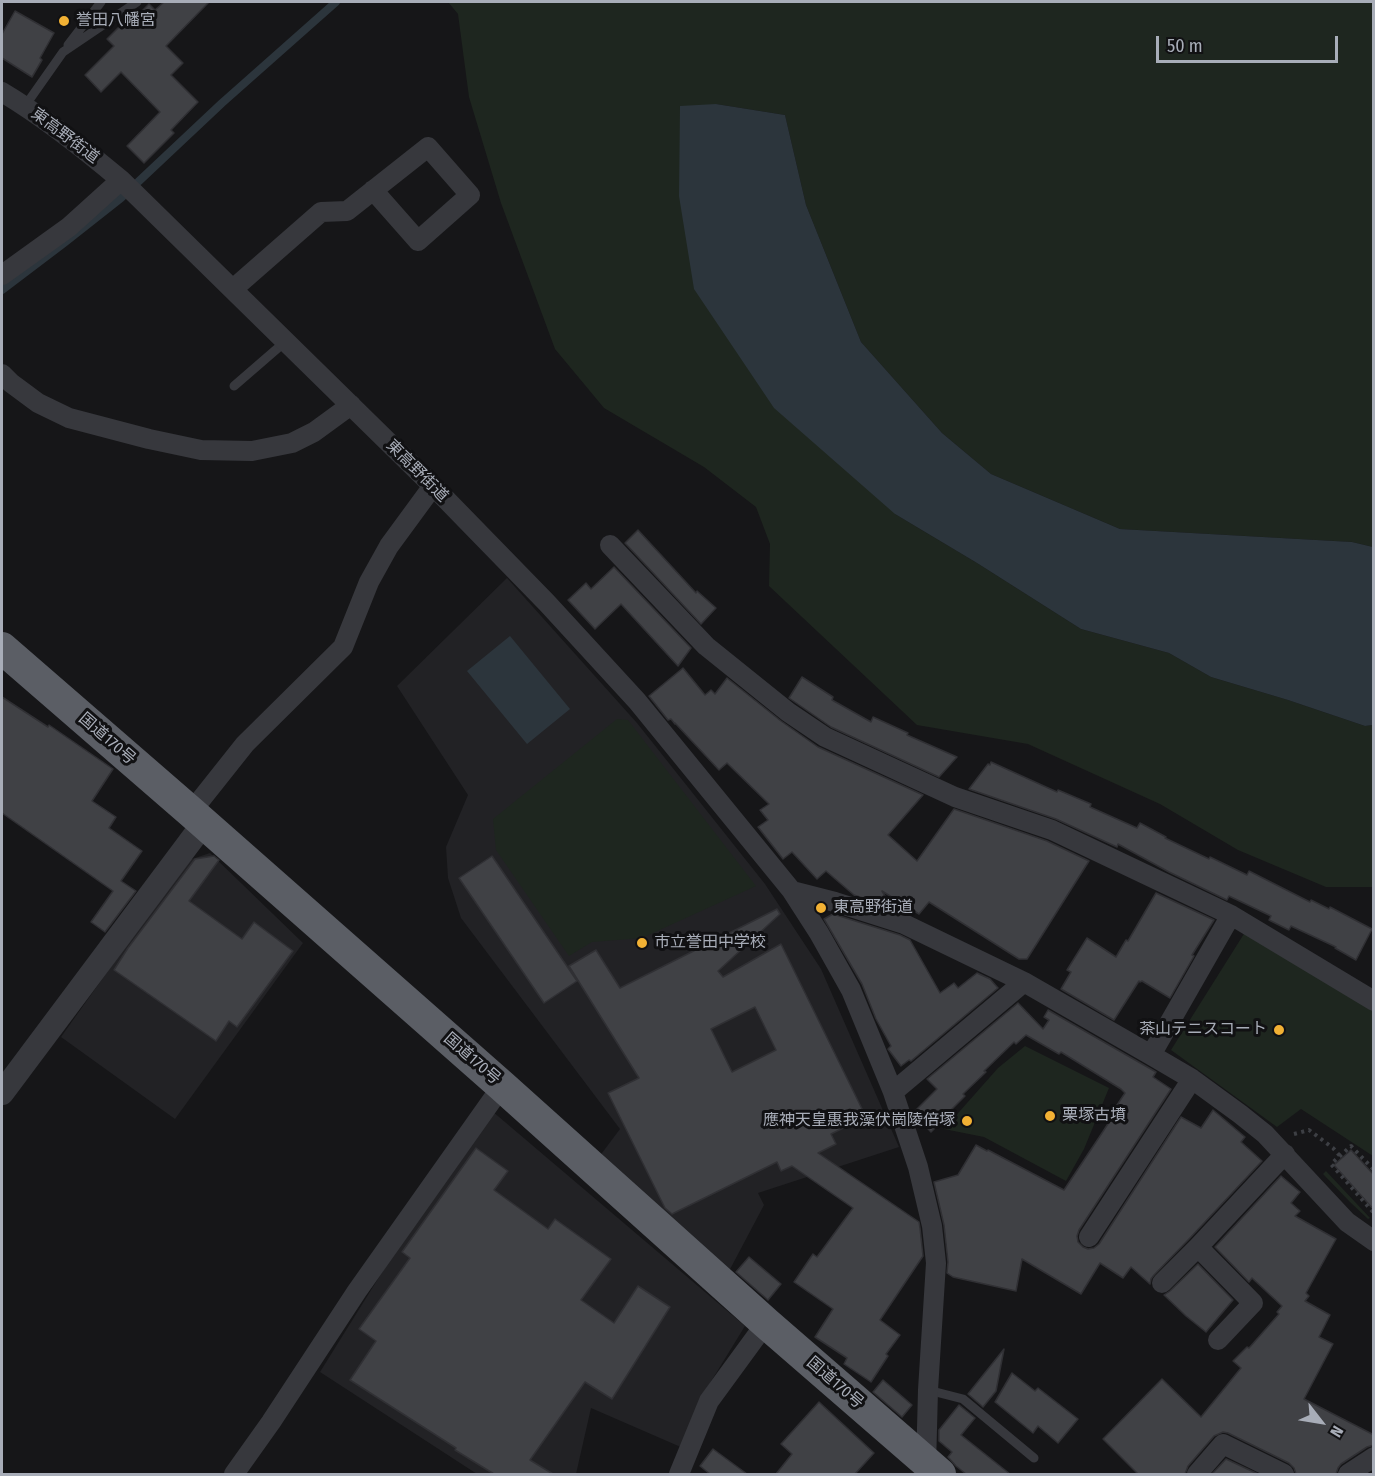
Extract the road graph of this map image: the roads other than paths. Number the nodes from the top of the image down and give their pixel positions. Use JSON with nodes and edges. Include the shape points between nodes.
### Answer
{"nodes":[{"id":1,"x":101,"y":2,"type":"edge"},
{"id":2,"x":137,"y":2,"type":"edge"},
{"id":3,"x":63,"y":52,"type":"junction"},
{"id":4,"x":2,"y":92,"type":"edge"},
{"id":5,"x":25,"y":106,"type":"junction"},
{"id":6,"x":127,"y":186,"type":"junction"},
{"id":7,"x":373,"y":190,"type":"junction"},
{"id":8,"x":2,"y":275,"type":"edge"},
{"id":9,"x":233,"y":289,"type":"junction"},
{"id":10,"x":286,"y":341,"type":"junction"},
{"id":11,"x":2,"y":374,"type":"edge"},
{"id":12,"x":234,"y":386,"type":"dead end"},
{"id":13,"x":351,"y":405,"type":"junction"},
{"id":14,"x":433,"y":486,"type":"junction"},
{"id":15,"x":610,"y":544,"type":"dead end"},
{"id":16,"x":2,"y":648,"type":"edge"},
{"id":17,"x":198,"y":817,"type":"junction"},
{"id":18,"x":792,"y":891,"type":"junction"},
{"id":19,"x":1231,"y":915,"type":"junction"},
{"id":20,"x":1024,"y":982,"type":"junction"},
{"id":21,"x":1374,"y":1001,"type":"edge"},
{"id":22,"x":1151,"y":1055,"type":"junction"},
{"id":23,"x":1192,"y":1079,"type":"junction"},
{"id":24,"x":502,"y":1086,"type":"junction"},
{"id":25,"x":894,"y":1092,"type":"junction"},
{"id":26,"x":2,"y":1093,"type":"edge"},
{"id":27,"x":1285,"y":1154,"type":"junction"},
{"id":28,"x":1089,"y":1237,"type":"dead end"},
{"id":29,"x":1374,"y":1241,"type":"edge"},
{"id":30,"x":1198,"y":1247,"type":"junction"},
{"id":31,"x":1162,"y":1283,"type":"dead end"},
{"id":32,"x":766,"y":1323,"type":"junction"},
{"id":33,"x":1218,"y":1340,"type":"dead end"},
{"id":34,"x":928,"y":1390,"type":"junction"},
{"id":35,"x":1374,"y":1457,"type":"edge"},
{"id":36,"x":1034,"y":1458,"type":"dead end"},
{"id":37,"x":931,"y":1470,"type":"edge"},
{"id":38,"x":234,"y":1474,"type":"edge"},
{"id":39,"x":679,"y":1474,"type":"edge"},
{"id":40,"x":1197,"y":1474,"type":"edge"},
{"id":41,"x":1284,"y":1474,"type":"edge"},
{"id":42,"x":1348,"y":1474,"type":"edge"}],
"edges":[{"from":1,"to":3,"type":"lane"},
{"from":2,"to":3,"type":"lane"},
{"from":3,"to":5,"type":"lane"},
{"from":4,"to":5,"type":"street","name":"東高野街道"},
{"from":5,"to":6,"type":"street","name":"東高野街道"},
{"from":6,"to":8,"type":"street"},
{"from":6,"to":9,"type":"street","name":"東高野街道"},
{"from":7,"to":7,"type":"street","via":[[428,147],[470,195],[418,241]]},
{"from":7,"to":9,"type":"street","via":[[347,211],[321,212]]},
{"from":9,"to":10,"type":"street","name":"東高野街道"},
{"from":10,"to":12,"type":"lane"},
{"from":10,"to":13,"type":"street","name":"東高野街道"},
{"from":11,"to":13,"type":"street","via":[[38,403],[69,418],[201,450],[252,451],[292,443]]},
{"from":13,"to":14,"type":"street","name":"東高野街道"},
{"from":14,"to":17,"type":"street","via":[[389,546],[369,582],[343,647],[245,744]]},
{"from":14,"to":18,"type":"street","name":"東高野街道","via":[[637,700]]},
{"from":15,"to":19,"type":"street","via":[[706,646],[825,737],[955,797],[1052,830]]},
{"from":16,"to":17,"type":"highway","name":"国道170号"},
{"from":17,"to":24,"type":"highway","name":"国道170号"},
{"from":17,"to":26,"type":"street"},
{"from":18,"to":20,"type":"street","via":[[904,924]]},
{"from":18,"to":25,"type":"street","name":"東高野街道","via":[[851,990]]},
{"from":19,"to":21,"type":"street"},
{"from":19,"to":22,"type":"street"},
{"from":20,"to":22,"type":"street"},
{"from":20,"to":25,"type":"street"},
{"from":22,"to":23,"type":"street"},
{"from":23,"to":27,"type":"street","via":[[1248,1120]]},
{"from":23,"to":28,"type":"street"},
{"from":24,"to":32,"type":"highway","name":"国道170号"},
{"from":24,"to":38,"type":"street"},
{"from":25,"to":34,"type":"street","name":"東高野街道","via":[[932,1226],[936,1263]]},
{"from":27,"to":29,"type":"street","via":[[1347,1222]]},
{"from":27,"to":30,"type":"street"},
{"from":30,"to":31,"type":"street"},
{"from":30,"to":33,"type":"street","via":[[1252,1303]]},
{"from":32,"to":37,"type":"highway","name":"国道170号"},
{"from":32,"to":39,"type":"street","via":[[709,1401]]},
{"from":34,"to":36,"type":"lane","via":[[963,1399]]},
{"from":34,"to":37,"type":"street","name":"東高野街道"},
{"from":35,"to":42,"type":"street"},
{"from":40,"to":41,"type":"street","via":[[1223,1444]]}]}
